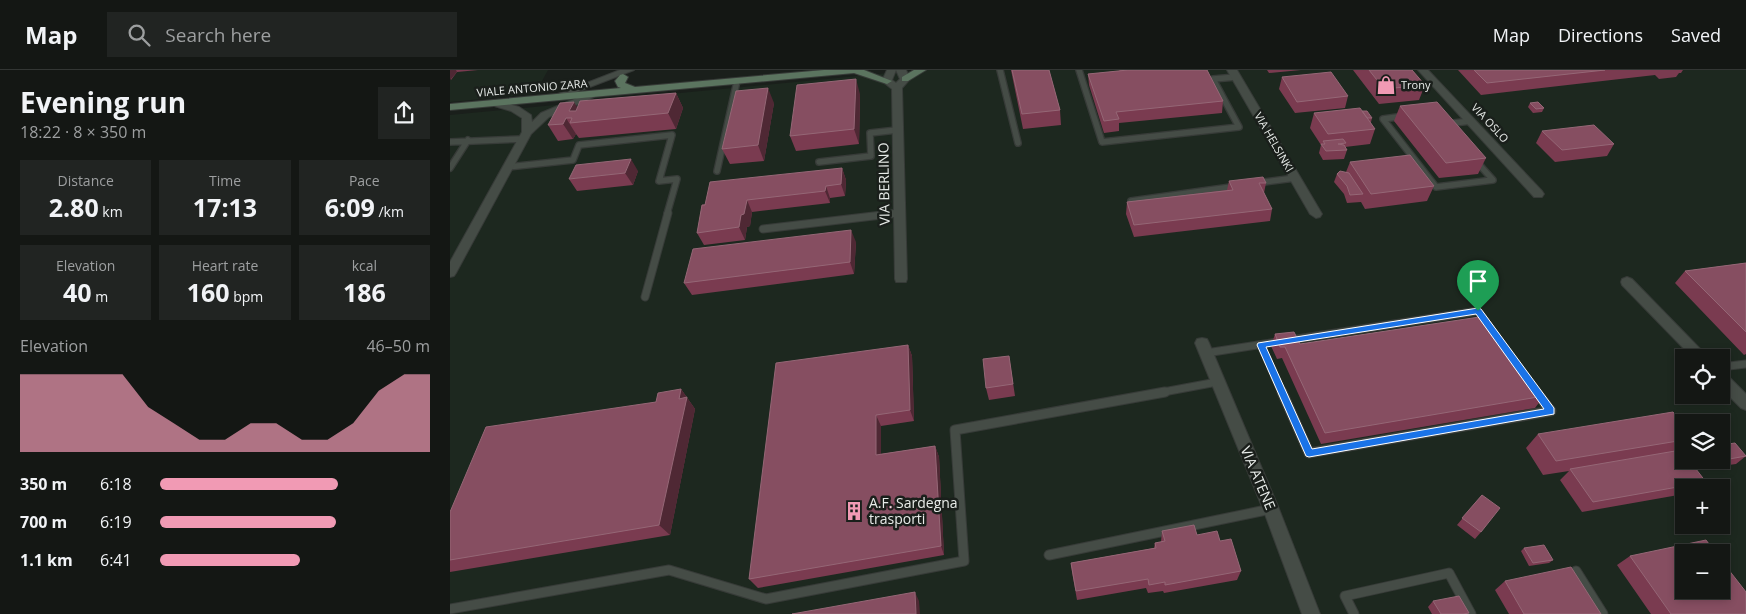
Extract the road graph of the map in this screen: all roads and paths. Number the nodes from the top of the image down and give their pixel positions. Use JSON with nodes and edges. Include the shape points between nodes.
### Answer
{"nodes":[{"id":1,"x":855,"y":70,"type":"edge"},
{"id":2,"x":892,"y":70,"type":"edge"},
{"id":3,"x":921,"y":70,"type":"edge"},
{"id":4,"x":1000,"y":70,"type":"edge"},
{"id":5,"x":1079,"y":70,"type":"edge"},
{"id":6,"x":1423,"y":70,"type":"edge"},
{"id":7,"x":628,"y":72,"type":"edge"},
{"id":8,"x":1234,"y":73,"type":"edge"},
{"id":9,"x":903,"y":75,"type":"edge"},
{"id":10,"x":737,"y":81,"type":"junction"},
{"id":11,"x":892,"y":85,"type":"junction"},
{"id":12,"x":634,"y":90,"type":"junction"},
{"id":13,"x":591,"y":95,"type":"junction"},
{"id":14,"x":549,"y":98,"type":"junction"},
{"id":15,"x":742,"y":100,"type":"edge"},
{"id":16,"x":733,"y":101,"type":"junction"},
{"id":17,"x":495,"y":103,"type":"junction"},
{"id":18,"x":450,"y":108,"type":"edge"},
{"id":19,"x":545,"y":115,"type":"junction"},
{"id":20,"x":1408,"y":116,"type":"edge"},
{"id":21,"x":1439,"y":119,"type":"edge"},
{"id":22,"x":1471,"y":121,"type":"junction"},
{"id":23,"x":1444,"y":124,"type":"junction"},
{"id":24,"x":897,"y":130,"type":"junction"},
{"id":25,"x":1450,"y":131,"type":"edge"},
{"id":26,"x":525,"y":135,"type":"junction"},
{"id":27,"x":468,"y":140,"type":"junction"},
{"id":28,"x":450,"y":142,"type":"edge"},
{"id":29,"x":1018,"y":143,"type":"dead end"},
{"id":30,"x":1468,"y":152,"type":"edge"},
{"id":31,"x":460,"y":154,"type":"junction"},
{"id":32,"x":450,"y":155,"type":"edge"},
{"id":33,"x":819,"y":162,"type":"dead end"},
{"id":34,"x":508,"y":167,"type":"junction"},
{"id":35,"x":450,"y":168,"type":"edge"},
{"id":36,"x":717,"y":171,"type":"dead end"},
{"id":37,"x":1295,"y":178,"type":"junction"},
{"id":38,"x":1538,"y":194,"type":"dead end"},
{"id":39,"x":1131,"y":201,"type":"edge"},
{"id":40,"x":899,"y":213,"type":"junction"},
{"id":41,"x":1316,"y":214,"type":"dead end"},
{"id":42,"x":763,"y":229,"type":"dead end"},
{"id":43,"x":450,"y":273,"type":"edge"},
{"id":44,"x":900,"y":280,"type":"dead end"},
{"id":45,"x":1627,"y":282,"type":"dead end"},
{"id":46,"x":645,"y":296,"type":"dead end"},
{"id":47,"x":1495,"y":334,"type":"edge"},
{"id":48,"x":1261,"y":345,"type":"junction"},
{"id":49,"x":1204,"y":348,"type":"joint"},
{"id":50,"x":1693,"y":349,"type":"edge"},
{"id":51,"x":1746,"y":364,"type":"edge"},
{"id":52,"x":1730,"y":366,"type":"edge"},
{"id":53,"x":1528,"y":380,"type":"edge"},
{"id":54,"x":1217,"y":382,"type":"junction"},
{"id":55,"x":1730,"y":387,"type":"edge"},
{"id":56,"x":1746,"y":404,"type":"edge"},
{"id":57,"x":1271,"y":508,"type":"junction"},
{"id":58,"x":1049,"y":555,"type":"dead end"},
{"id":59,"x":1576,"y":571,"type":"edge"},
{"id":60,"x":450,"y":609,"type":"edge"},
{"id":61,"x":1311,"y":614,"type":"edge"},
{"id":62,"x":1354,"y":614,"type":"edge"},
{"id":63,"x":1471,"y":614,"type":"edge"},
{"id":64,"x":1603,"y":614,"type":"edge"}],
"edges":[{"from":1,"to":10,"type":"main road","name":"VIALE ANTONIO ZARA"},
{"from":1,"to":11,"type":"main road"},
{"from":2,"to":11,"type":"street","name":"VIA BERLINO","via":[[889,73]]},
{"from":3,"to":9,"type":"main road"},
{"from":4,"to":29,"type":"lane"},
{"from":5,"to":8,"type":"lane","via":[[1102,142],[1239,127],[1213,79]]},
{"from":6,"to":22,"type":"street","name":"VIA OSLO"},
{"from":7,"to":12,"type":"main road","via":[[621,85]]},
{"from":7,"to":13,"type":"street"},
{"from":7,"to":14,"type":"street"},
{"from":8,"to":37,"type":"street","name":"VIA HELSINKI"},
{"from":9,"to":11,"type":"street"},
{"from":10,"to":12,"type":"main road","name":"VIALE ANTONIO ZARA"},
{"from":10,"to":16,"type":"lane"},
{"from":11,"to":24,"type":"street","name":"VIA BERLINO"},
{"from":12,"to":13,"type":"main road","name":"VIALE ANTONIO ZARA"},
{"from":13,"to":14,"type":"main road","name":"VIALE ANTONIO ZARA"},
{"from":13,"to":19,"type":"street"},
{"from":14,"to":17,"type":"main road","name":"VIALE ANTONIO ZARA"},
{"from":14,"to":19,"type":"street"},
{"from":15,"to":16,"type":"lane"},
{"from":16,"to":36,"type":"lane"},
{"from":17,"to":18,"type":"main road","name":"VIALE ANTONIO ZARA"},
{"from":17,"to":26,"type":"street","via":[[522,112],[527,117]]},
{"from":19,"to":26,"type":"street"},
{"from":20,"to":30,"type":"lane","via":[[1383,119],[1436,187],[1492,180]]},
{"from":21,"to":23,"type":"lane"},
{"from":22,"to":23,"type":"lane"},
{"from":22,"to":38,"type":"street","name":"VIA OSLO"},
{"from":23,"to":25,"type":"lane"},
{"from":24,"to":33,"type":"lane","via":[[870,133],[871,156]]},
{"from":24,"to":40,"type":"street","name":"VIA BERLINO"},
{"from":26,"to":27,"type":"lane"},
{"from":26,"to":34,"type":"street"},
{"from":27,"to":28,"type":"lane"},
{"from":27,"to":31,"type":"lane"},
{"from":31,"to":32,"type":"lane"},
{"from":31,"to":35,"type":"lane"},
{"from":34,"to":43,"type":"street"},
{"from":34,"to":46,"type":"lane","via":[[573,160],[580,145],[672,135],[658,181],[677,179]]},
{"from":37,"to":39,"type":"lane"},
{"from":37,"to":41,"type":"street","name":"VIA HELSINKI"},
{"from":40,"to":42,"type":"lane"},
{"from":40,"to":44,"type":"street","name":"VIA BERLINO"},
{"from":45,"to":50,"type":"street"},
{"from":47,"to":48,"type":"lane","via":[[1478,311]]},
{"from":48,"to":49,"type":"lane"},
{"from":48,"to":53,"type":"lane","via":[[1309,453],[1551,411]]},
{"from":49,"to":54,"type":"street","name":"VIA ATENE"},
{"from":51,"to":52,"type":"lane"},
{"from":54,"to":57,"type":"street","name":"VIA ATENE"},
{"from":54,"to":60,"type":"lane","via":[[955,430],[964,561],[766,599],[668,570]]},
{"from":55,"to":56,"type":"street"},
{"from":57,"to":58,"type":"lane"},
{"from":57,"to":61,"type":"street","name":"VIA ATENE"},
{"from":59,"to":64,"type":"lane"},
{"from":62,"to":63,"type":"lane","via":[[1345,596],[1449,573]]}]}
